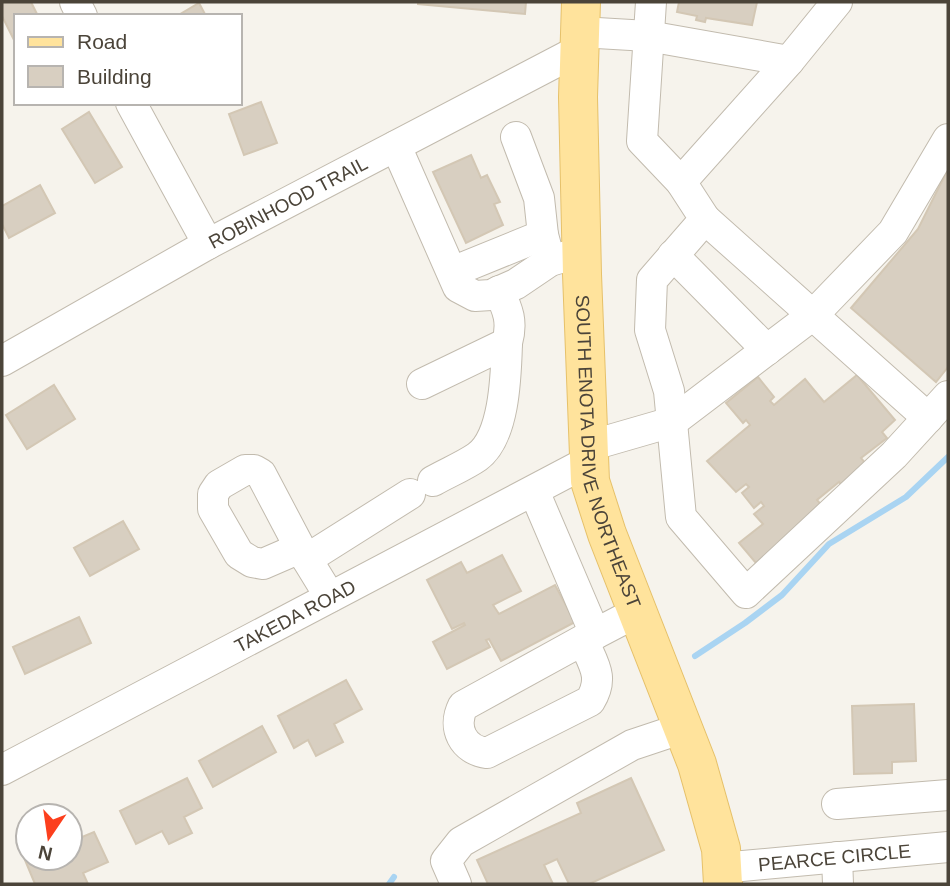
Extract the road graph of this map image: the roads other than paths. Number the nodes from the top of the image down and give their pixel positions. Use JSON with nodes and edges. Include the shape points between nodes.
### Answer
{"nodes":[{"id":1,"x":651,"y":2,"type":"edge"},
{"id":2,"x":837,"y":2,"type":"edge"},
{"id":3,"x":580,"y":28,"type":"edge"},
{"id":4,"x":648,"y":36,"type":"junction"},
{"id":5,"x":789,"y":61,"type":"junction"},
{"id":6,"x":132,"y":105,"type":"edge"},
{"id":7,"x":516,"y":137,"type":"dead end"},
{"id":8,"x":948,"y":139,"type":"edge"},
{"id":9,"x":396,"y":146,"type":"junction"},
{"id":10,"x":681,"y":182,"type":"junction"},
{"id":11,"x":705,"y":219,"type":"junction"},
{"id":12,"x":208,"y":244,"type":"junction"},
{"id":13,"x":558,"y":250,"type":"junction"},
{"id":14,"x":673,"y":255,"type":"junction"},
{"id":15,"x":452,"y":272,"type":"junction"},
{"id":16,"x":499,"y":291,"type":"junction"},
{"id":17,"x":813,"y":315,"type":"junction"},
{"id":18,"x":507,"y":343,"type":"junction"},
{"id":19,"x":767,"y":350,"type":"junction"},
{"id":20,"x":2,"y":361,"type":"edge"},
{"id":21,"x":422,"y":384,"type":"dead end"},
{"id":22,"x":948,"y":396,"type":"edge"},
{"id":23,"x":928,"y":418,"type":"junction"},
{"id":24,"x":672,"y":422,"type":"junction"},
{"id":25,"x":589,"y":454,"type":"junction"},
{"id":26,"x":534,"y":491,"type":"junction"},
{"id":27,"x":330,"y":597,"type":"junction"},
{"id":28,"x":637,"y":612,"type":"junction"},
{"id":29,"x":589,"y":637,"type":"junction"},
{"id":30,"x":683,"y":728,"type":"junction"},
{"id":31,"x":2,"y":770,"type":"edge"},
{"id":32,"x":948,"y":795,"type":"edge"},
{"id":33,"x":837,"y":804,"type":"dead end"},
{"id":34,"x":948,"y":847,"type":"edge"},
{"id":35,"x":838,"y":871,"type":"edge"},
{"id":36,"x":722,"y":876,"type":"edge"},
{"id":37,"x":456,"y":884,"type":"edge"}],
"edges":[{"from":1,"to":4,"type":"street"},
{"from":2,"to":5,"type":"street"},
{"from":3,"to":4,"type":"street"},
{"from":3,"to":9,"type":"street","name":"ROBINHOOD TRAIL"},
{"from":3,"to":13,"type":"main road","name":"SOUTH ENOTA DRIVE NORTHEAST","via":[[578,97]]},
{"from":4,"to":5,"type":"street"},
{"from":4,"to":10,"type":"street","via":[[642,141]]},
{"from":5,"to":10,"type":"street"},
{"from":6,"to":12,"type":"street"},
{"from":7,"to":13,"type":"street"},
{"from":8,"to":17,"type":"street","via":[[892,232]]},
{"from":9,"to":12,"type":"street","name":"ROBINHOOD TRAIL"},
{"from":9,"to":15,"type":"street"},
{"from":10,"to":11,"type":"street"},
{"from":11,"to":14,"type":"street"},
{"from":11,"to":17,"type":"street"},
{"from":12,"to":20,"type":"street","name":"ROBINHOOD TRAIL"},
{"from":13,"to":15,"type":"street"},
{"from":13,"to":16,"type":"street","via":[[516,284]]},
{"from":13,"to":25,"type":"main road","name":"SOUTH ENOTA DRIVE NORTHEAST"},
{"from":14,"to":19,"type":"street"},
{"from":14,"to":24,"type":"street","via":[[652,280],[650,330],[669,391]]},
{"from":15,"to":16,"type":"street","via":[[458,287],[475,296]]},
{"from":16,"to":18,"type":"street","via":[[509,313]]},
{"from":17,"to":19,"type":"street"},
{"from":17,"to":23,"type":"street"},
{"from":18,"to":21,"type":"street"},
{"from":18,"to":27,"type":"street","via":[[506,382],[496,428],[478,457],[304,553]]},
{"from":19,"to":24,"type":"street"},
{"from":22,"to":23,"type":"street"},
{"from":23,"to":24,"type":"street","via":[[894,456],[746,593],[681,517]]},
{"from":24,"to":25,"type":"street","name":"TAKEDA ROAD"},
{"from":25,"to":26,"type":"street","name":"TAKEDA ROAD"},
{"from":25,"to":28,"type":"main road","name":"SOUTH ENOTA DRIVE NORTHEAST","via":[[590,481]]},
{"from":26,"to":27,"type":"street","name":"TAKEDA ROAD"},
{"from":26,"to":29,"type":"street"},
{"from":27,"to":31,"type":"street","name":"TAKEDA ROAD"},
{"from":28,"to":29,"type":"street"},
{"from":28,"to":30,"type":"main road","name":"SOUTH ENOTA DRIVE NORTHEAST"},
{"from":29,"to":29,"type":"street","via":[[463,706],[459,729],[468,747],[487,753],[590,701],[598,676]]},
{"from":30,"to":36,"type":"main road","name":"SOUTH ENOTA DRIVE NORTHEAST","via":[[712,812]]},
{"from":30,"to":37,"type":"street","via":[[632,746],[461,842],[446,861]]},
{"from":32,"to":33,"type":"street"},
{"from":34,"to":35,"type":"street","name":"PEARCE CIRCLE"},
{"from":35,"to":36,"type":"street","name":"PEARCE CIRCLE"}]}
